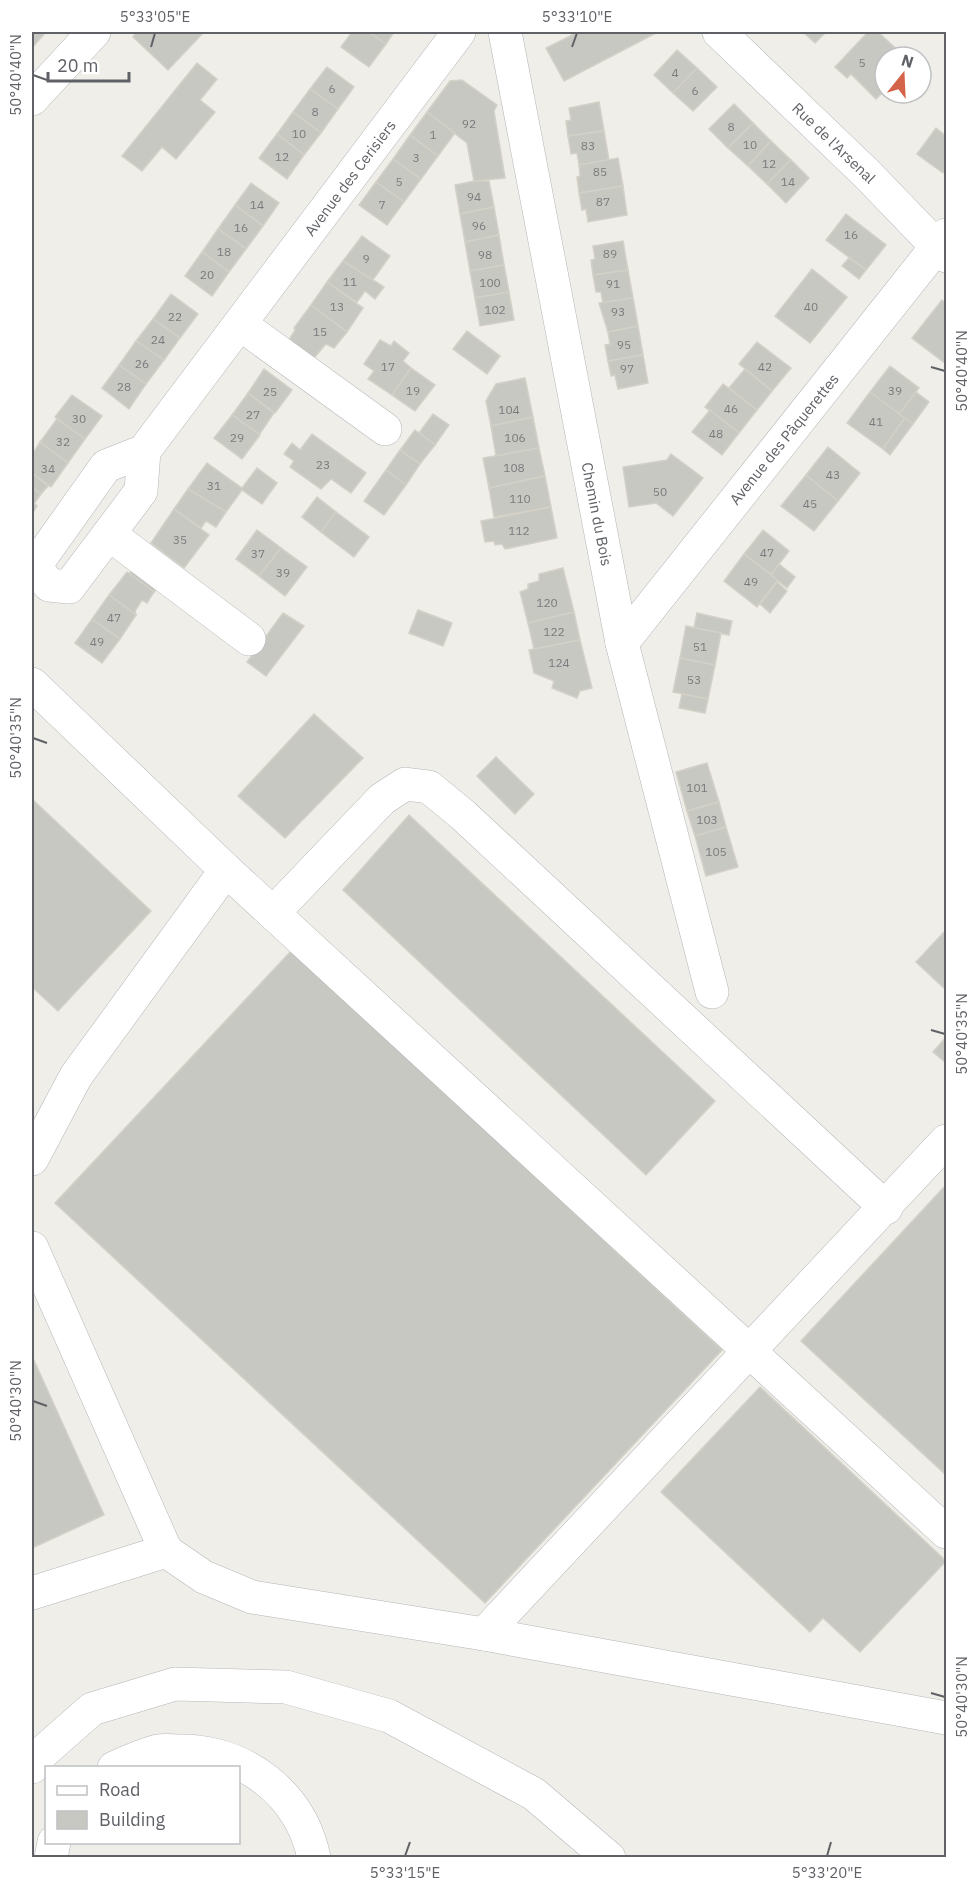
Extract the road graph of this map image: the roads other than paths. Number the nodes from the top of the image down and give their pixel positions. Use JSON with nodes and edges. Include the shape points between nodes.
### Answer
{"nodes":[{"id":1,"x":93,"y":32,"type":"edge"},
{"id":2,"x":459,"y":32,"type":"edge"},
{"id":3,"x":505,"y":32,"type":"edge"},
{"id":4,"x":719,"y":32,"type":"edge"},
{"id":5,"x":32,"y":99,"type":"edge"},
{"id":6,"x":943,"y":246,"type":"edge"},
{"id":7,"x":240,"y":324,"type":"junction"},
{"id":8,"x":385,"y":429,"type":"dead end"},
{"id":9,"x":144,"y":451,"type":"junction"},
{"id":10,"x":108,"y":534,"type":"junction"},
{"id":11,"x":249,"y":639,"type":"dead end"},
{"id":12,"x":622,"y":643,"type":"junction"},
{"id":13,"x":32,"y":684,"type":"edge"},
{"id":14,"x":226,"y":870,"type":"junction"},
{"id":15,"x":273,"y":913,"type":"junction"},
{"id":16,"x":712,"y":992,"type":"dead end"},
{"id":17,"x":946,"y":1142,"type":"edge"},
{"id":18,"x":32,"y":1159,"type":"edge"},
{"id":19,"x":886,"y":1208,"type":"junction"},
{"id":20,"x":32,"y":1248,"type":"edge"},
{"id":21,"x":751,"y":1350,"type":"junction"},
{"id":22,"x":946,"y":1532,"type":"edge"},
{"id":23,"x":166,"y":1551,"type":"junction"},
{"id":24,"x":32,"y":1593,"type":"edge"},
{"id":25,"x":484,"y":1634,"type":"junction"},
{"id":26,"x":946,"y":1718,"type":"edge"},
{"id":27,"x":117,"y":1766,"type":"edge"},
{"id":28,"x":32,"y":1767,"type":"edge"},
{"id":29,"x":314,"y":1857,"type":"edge"},
{"id":30,"x":609,"y":1857,"type":"edge"}],
"edges":[{"from":1,"to":5,"type":"street"},
{"from":2,"to":7,"type":"street","name":"Avenue des Cerisiers"},
{"from":3,"to":12,"type":"street","name":"Chemin du Bois"},
{"from":4,"to":6,"type":"street","name":"Rue de l'Arsenal"},
{"from":6,"to":12,"type":"street","name":"Avenue des Pâquerettes"},
{"from":7,"to":8,"type":"street"},
{"from":7,"to":9,"type":"street","name":"Avenue des Cerisiers"},
{"from":9,"to":10,"type":"street","via":[[141,491]]},
{"from":9,"to":10,"type":"street","via":[[106,466],[35,566],[50,585],[69,587]]},
{"from":10,"to":11,"type":"street"},
{"from":12,"to":16,"type":"street","name":"Chemin du Bois"},
{"from":13,"to":14,"type":"street"},
{"from":14,"to":15,"type":"street"},
{"from":14,"to":18,"type":"street","via":[[76,1076]]},
{"from":15,"to":19,"type":"street","via":[[382,799],[405,784],[429,787]]},
{"from":15,"to":21,"type":"street"},
{"from":17,"to":19,"type":"street"},
{"from":19,"to":21,"type":"street"},
{"from":20,"to":23,"type":"street"},
{"from":21,"to":22,"type":"street"},
{"from":21,"to":25,"type":"street"},
{"from":23,"to":24,"type":"street"},
{"from":23,"to":25,"type":"street","via":[[204,1576],[252,1597]]},
{"from":25,"to":26,"type":"street"},
{"from":27,"to":29,"type":"street","via":[[158,1751],[205,1751],[249,1767],[285,1796],[309,1836]]},
{"from":28,"to":30,"type":"street","via":[[34,1760],[92,1709],[175,1684],[286,1687],[389,1716],[534,1794]]}]}
